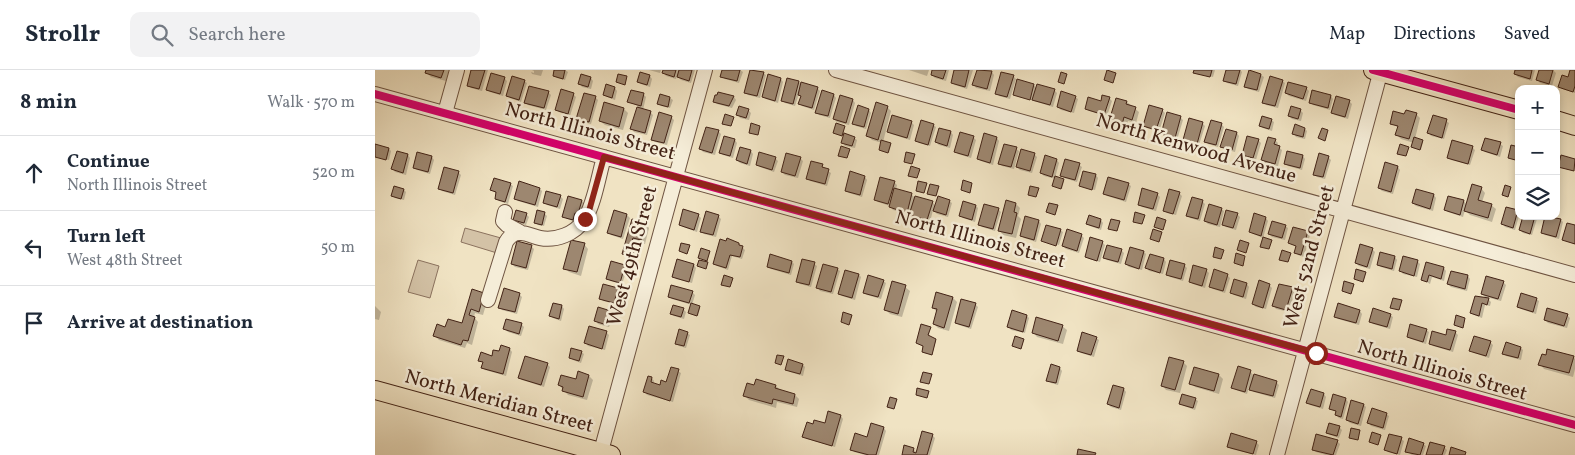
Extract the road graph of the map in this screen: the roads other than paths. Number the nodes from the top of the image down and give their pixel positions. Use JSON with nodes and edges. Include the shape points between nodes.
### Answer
{"nodes":[{"id":1,"x":457,"y":70,"type":"edge"},
{"id":2,"x":705,"y":70,"type":"edge"},
{"id":3,"x":836,"y":70,"type":"edge"},
{"id":4,"x":1379,"y":71,"type":"edge"},
{"id":5,"x":375,"y":94,"type":"edge"},
{"id":6,"x":1515,"y":109,"type":"edge"},
{"id":7,"x":445,"y":113,"type":"junction"},
{"id":8,"x":1560,"y":121,"type":"edge"},
{"id":9,"x":1575,"y":126,"type":"edge"},
{"id":10,"x":604,"y":157,"type":"junction"},
{"id":11,"x":675,"y":176,"type":"junction"},
{"id":12,"x":1343,"y":211,"type":"junction"},
{"id":13,"x":505,"y":212,"type":"dead end"},
{"id":14,"x":520,"y":232,"type":"junction"},
{"id":15,"x":1575,"y":275,"type":"edge"},
{"id":16,"x":488,"y":300,"type":"dead end"},
{"id":17,"x":1305,"y":350,"type":"junction"},
{"id":18,"x":375,"y":390,"type":"edge"},
{"id":19,"x":1575,"y":425,"type":"edge"},
{"id":20,"x":604,"y":454,"type":"edge"},
{"id":21,"x":1277,"y":455,"type":"edge"}],
"edges":[{"from":1,"to":7,"type":"street"},
{"from":2,"to":11,"type":"street","name":"West 49th Street"},
{"from":3,"to":12,"type":"street","name":"North Kenwood Avenue"},
{"from":4,"to":6,"type":"main road"},
{"from":4,"to":12,"type":"street","name":"West 52nd Street"},
{"from":5,"to":7,"type":"street","name":"North Illinois Street"},
{"from":7,"to":10,"type":"street","name":"North Illinois Street"},
{"from":8,"to":9,"type":"main road"},
{"from":10,"to":11,"type":"street","name":"North Illinois Street"},
{"from":10,"to":14,"type":"street","via":[[589,211],[579,226],[556,238]]},
{"from":11,"to":17,"type":"street","name":"North Illinois Street"},
{"from":11,"to":20,"type":"street","name":"West 49th Street"},
{"from":12,"to":15,"type":"street","name":"North Kenwood Avenue"},
{"from":12,"to":17,"type":"street","name":"West 52nd Street"},
{"from":13,"to":14,"type":"street","via":[[503,221]]},
{"from":14,"to":16,"type":"street","via":[[505,242]]},
{"from":17,"to":19,"type":"street","name":"North Illinois Street"},
{"from":17,"to":21,"type":"street","name":"West 52nd Street"},
{"from":18,"to":20,"type":"main road","name":"North Meridian Street"}]}
